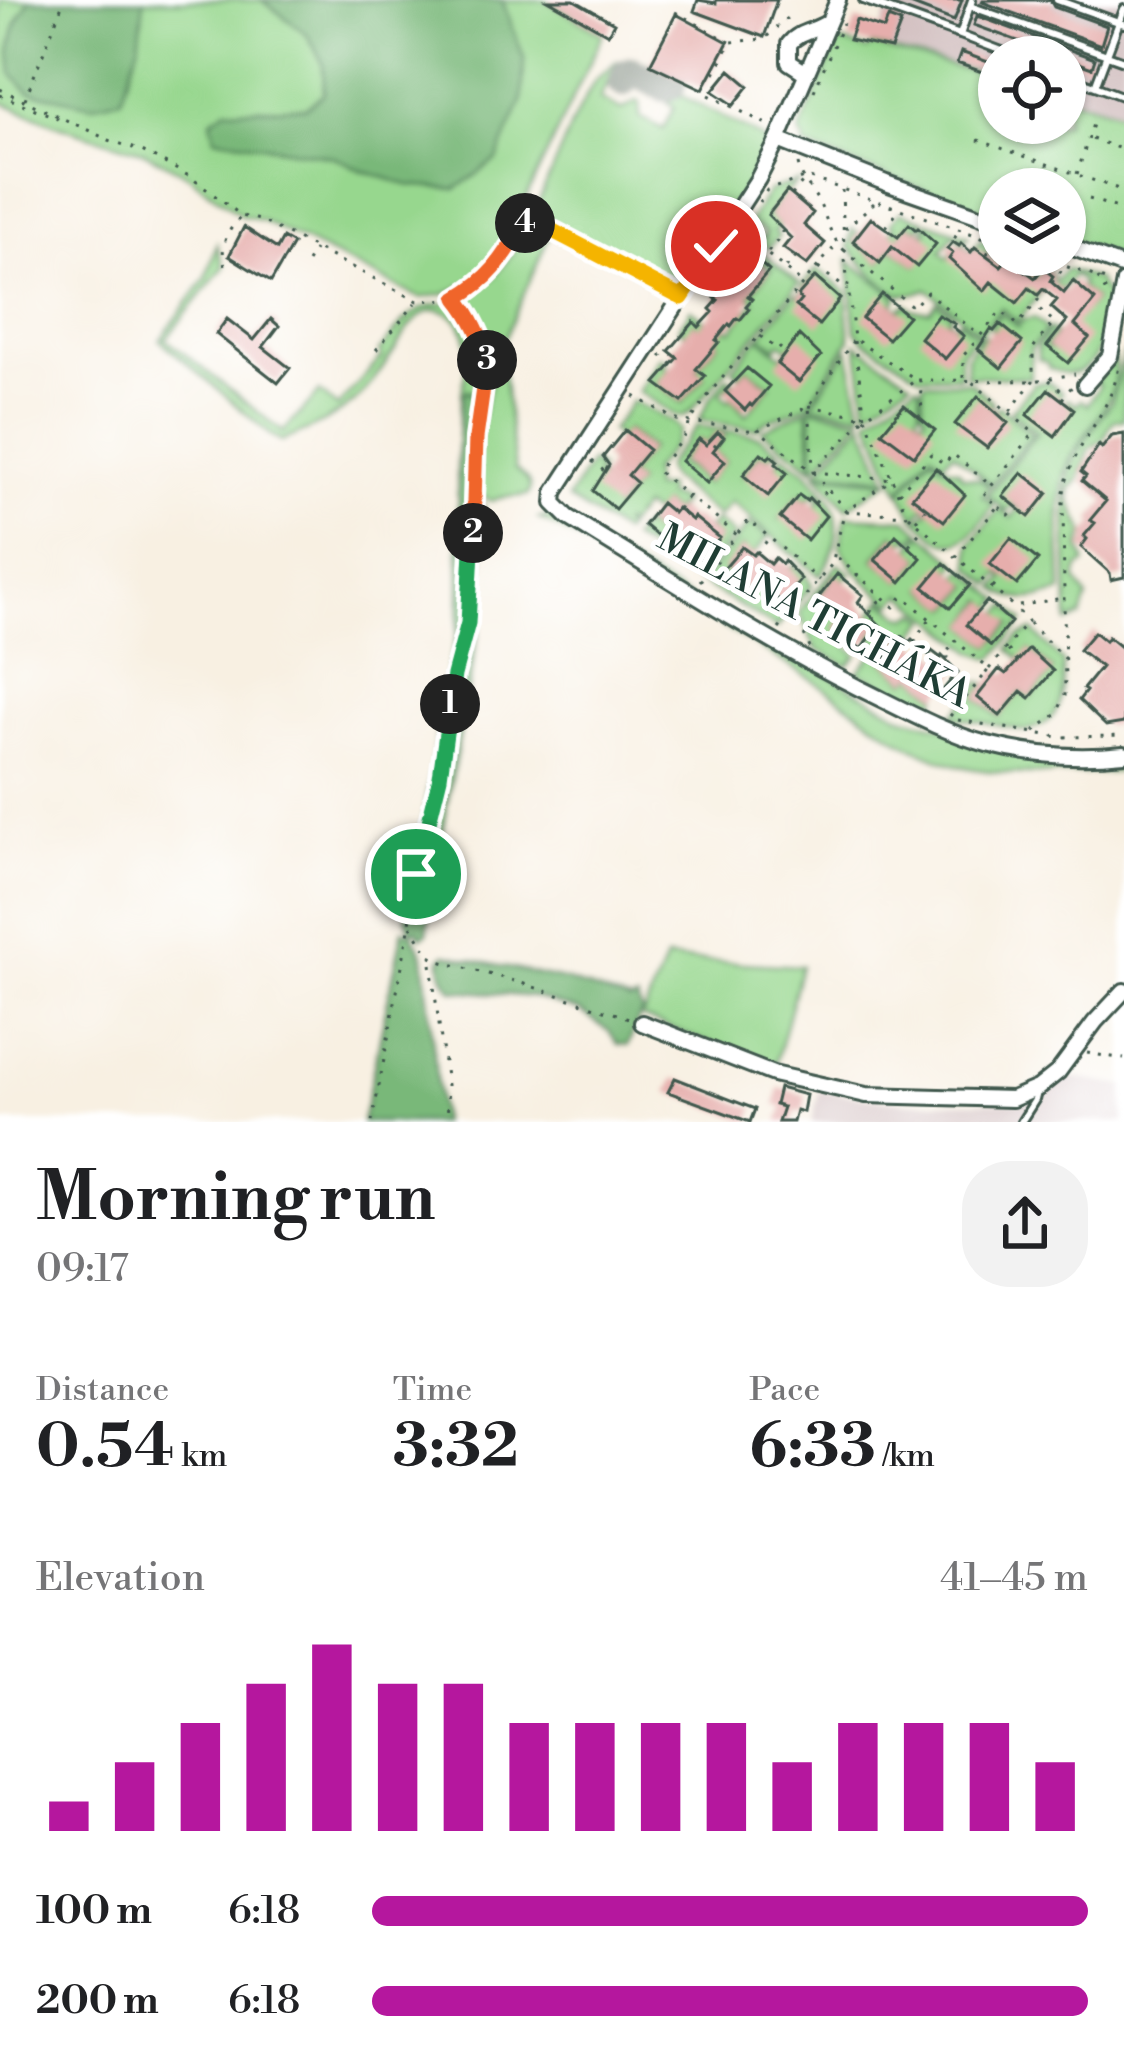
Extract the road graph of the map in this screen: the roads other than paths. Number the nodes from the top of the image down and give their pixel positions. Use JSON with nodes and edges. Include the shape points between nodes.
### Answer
{"nodes":[{"id":1,"x":838,"y":0,"type":"edge"},
{"id":2,"x":1057,"y":0,"type":"edge"},
{"id":3,"x":870,"y":1,"type":"edge"},
{"id":4,"x":971,"y":3,"type":"edge"},
{"id":5,"x":1124,"y":9,"type":"edge"},
{"id":6,"x":835,"y":24,"type":"junction"},
{"id":7,"x":1122,"y":24,"type":"edge"},
{"id":8,"x":960,"y":35,"type":"junction"},
{"id":9,"x":978,"y":42,"type":"edge"},
{"id":10,"x":1108,"y":56,"type":"junction"},
{"id":11,"x":1124,"y":62,"type":"edge"},
{"id":12,"x":806,"y":73,"type":"junction"},
{"id":13,"x":1086,"y":83,"type":"edge"},
{"id":14,"x":1095,"y":86,"type":"junction"},
{"id":15,"x":1124,"y":97,"type":"edge"},
{"id":16,"x":778,"y":140,"type":"junction"},
{"id":17,"x":978,"y":216,"type":"edge"},
{"id":18,"x":1086,"y":253,"type":"edge"},
{"id":19,"x":1124,"y":267,"type":"edge"},
{"id":20,"x":1121,"y":283,"type":"edge"},
{"id":21,"x":457,"y":298,"type":"road end"},
{"id":22,"x":682,"y":298,"type":"junction"},
{"id":23,"x":1084,"y":380,"type":"road end"},
{"id":24,"x":1124,"y":754,"type":"edge"},
{"id":25,"x":1124,"y":991,"type":"edge"},
{"id":26,"x":642,"y":1022,"type":"road end"},
{"id":27,"x":1038,"y":1088,"type":"junction"},
{"id":28,"x":1021,"y":1122,"type":"edge"}],
"edges":[{"from":1,"to":6,"type":"street"},
{"from":2,"to":7,"type":"lane"},
{"from":3,"to":8,"type":"lane"},
{"from":4,"to":8,"type":"lane"},
{"from":4,"to":10,"type":"lane"},
{"from":5,"to":7,"type":"lane"},
{"from":6,"to":12,"type":"street"},
{"from":6,"to":12,"type":"street","via":[[789,44],[789,62]]},
{"from":7,"to":10,"type":"lane"},
{"from":8,"to":9,"type":"lane"},
{"from":10,"to":11,"type":"lane"},
{"from":10,"to":14,"type":"lane"},
{"from":12,"to":16,"type":"street"},
{"from":13,"to":14,"type":"lane"},
{"from":14,"to":15,"type":"lane"},
{"from":16,"to":17,"type":"street"},
{"from":16,"to":22,"type":"street"},
{"from":18,"to":19,"type":"street"},
{"from":20,"to":23,"type":"street","via":[[1110,356]]},
{"from":21,"to":22,"type":"lane","via":[[481,285],[528,218]]},
{"from":22,"to":24,"type":"street","name":"MILANA TICHÁKA","via":[[555,492],[556,508],[772,640],[943,729],[1054,757]]},
{"from":25,"to":27,"type":"street"},
{"from":26,"to":27,"type":"street","via":[[772,1074],[866,1095],[1012,1099]]},
{"from":27,"to":28,"type":"lane"}]}
